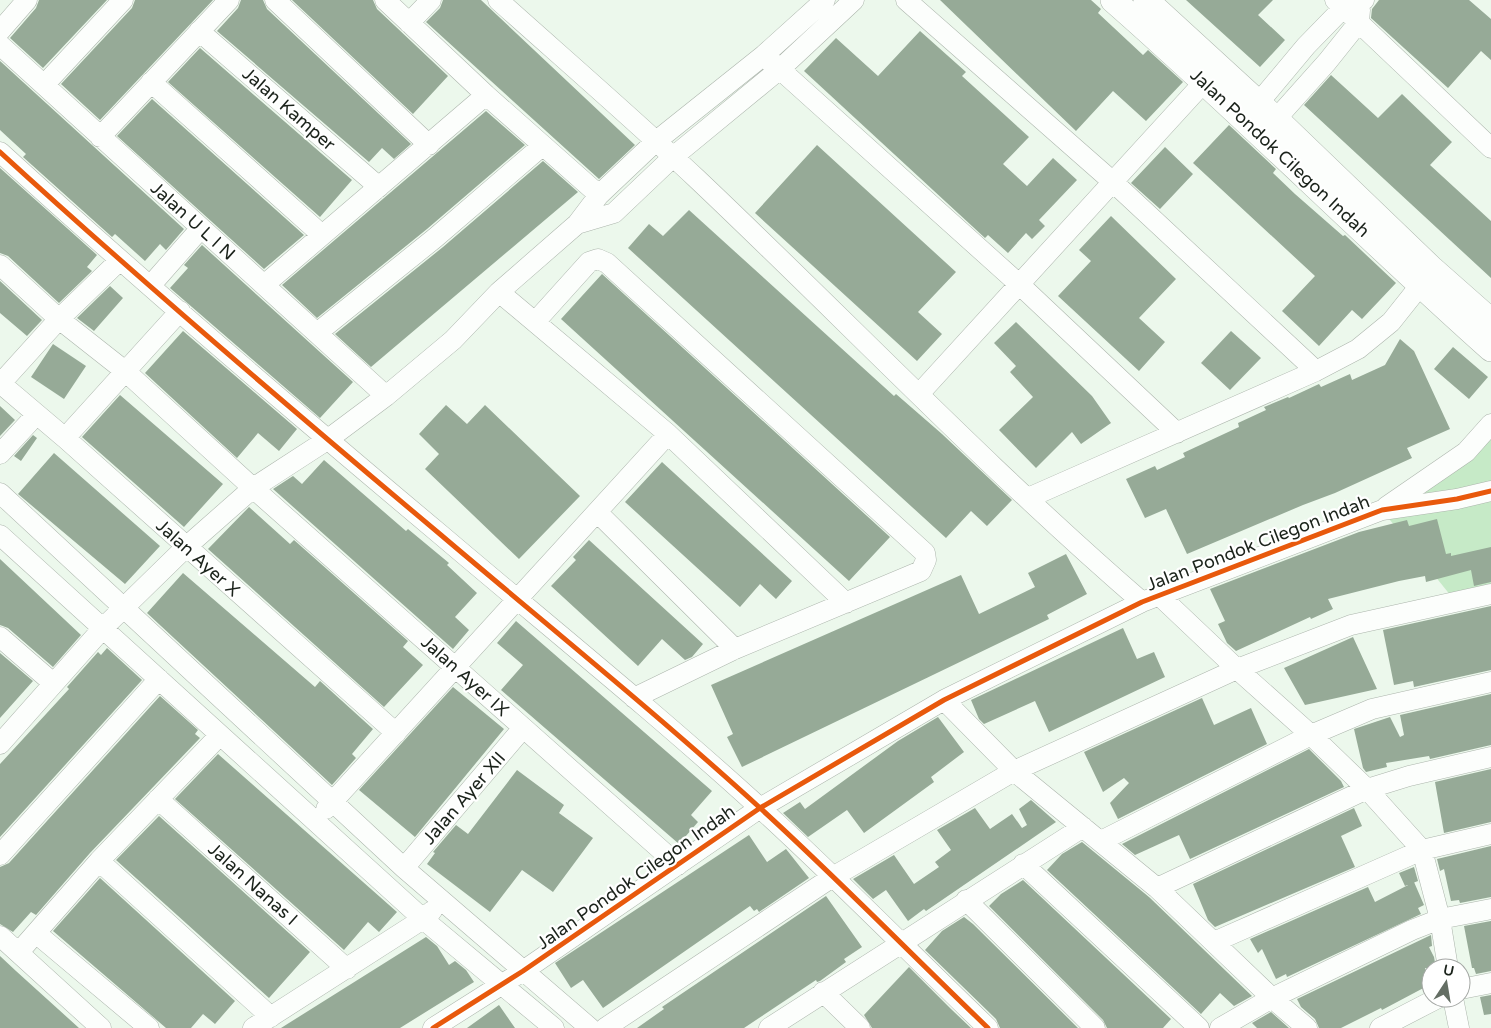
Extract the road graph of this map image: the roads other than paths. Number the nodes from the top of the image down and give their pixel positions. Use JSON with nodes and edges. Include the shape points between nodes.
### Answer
{"nodes":[{"id":1,"x":27,"y":0,"type":"edge"},
{"id":2,"x":123,"y":0,"type":"edge"},
{"id":3,"x":229,"y":0,"type":"edge"},
{"id":4,"x":275,"y":0,"type":"edge"},
{"id":5,"x":385,"y":0,"type":"edge"},
{"id":6,"x":431,"y":0,"type":"edge"},
{"id":7,"x":498,"y":0,"type":"edge"},
{"id":8,"x":825,"y":0,"type":"edge"},
{"id":9,"x":854,"y":0,"type":"edge"},
{"id":10,"x":906,"y":0,"type":"edge"},
{"id":11,"x":1113,"y":0,"type":"edge"},
{"id":12,"x":1146,"y":0,"type":"edge"},
{"id":13,"x":1352,"y":7,"type":"edge"},
{"id":14,"x":409,"y":23,"type":"junction"},
{"id":15,"x":0,"y":31,"type":"edge"},
{"id":16,"x":199,"y":32,"type":"junction"},
{"id":17,"x":0,"y":45,"type":"edge"},
{"id":18,"x":764,"y":55,"type":"junction"},
{"id":19,"x":780,"y":69,"type":"junction"},
{"id":20,"x":1205,"y":81,"type":"junction"},
{"id":21,"x":151,"y":82,"type":"junction"},
{"id":22,"x":44,"y":86,"type":"junction"},
{"id":23,"x":486,"y":95,"type":"junction"},
{"id":24,"x":1260,"y":118,"type":"junction"},
{"id":25,"x":100,"y":137,"type":"junction"},
{"id":26,"x":655,"y":142,"type":"junction"},
{"id":27,"x":429,"y":145,"type":"junction"},
{"id":28,"x":542,"y":146,"type":"junction"},
{"id":29,"x":1491,"y":148,"type":"edge"},
{"id":30,"x":0,"y":152,"type":"edge"},
{"id":31,"x":673,"y":157,"type":"junction"},
{"id":32,"x":1114,"y":182,"type":"junction"},
{"id":33,"x":379,"y":187,"type":"junction"},
{"id":34,"x":598,"y":195,"type":"junction"},
{"id":35,"x":577,"y":224,"type":"junction"},
{"id":36,"x":202,"y":228,"type":"junction"},
{"id":37,"x":322,"y":235,"type":"junction"},
{"id":38,"x":119,"y":261,"type":"junction"},
{"id":39,"x":0,"y":265,"type":"edge"},
{"id":40,"x":1426,"y":277,"type":"junction"},
{"id":41,"x":151,"y":285,"type":"junction"},
{"id":42,"x":264,"y":285,"type":"junction"},
{"id":43,"x":1020,"y":285,"type":"junction"},
{"id":44,"x":499,"y":292,"type":"junction"},
{"id":45,"x":180,"y":311,"type":"junction"},
{"id":46,"x":59,"y":319,"type":"junction"},
{"id":47,"x":1491,"y":321,"type":"edge"},
{"id":48,"x":535,"y":322,"type":"junction"},
{"id":49,"x":317,"y":333,"type":"junction"},
{"id":50,"x":1491,"y":349,"type":"edge"},
{"id":51,"x":125,"y":371,"type":"junction"},
{"id":52,"x":1316,"y":371,"type":"junction"},
{"id":53,"x":0,"y":383,"type":"edge"},
{"id":54,"x":919,"y":394,"type":"junction"},
{"id":55,"x":386,"y":396,"type":"junction"},
{"id":56,"x":36,"y":415,"type":"junction"},
{"id":57,"x":1491,"y":424,"type":"edge"},
{"id":58,"x":1177,"y":433,"type":"junction"},
{"id":59,"x":668,"y":434,"type":"junction"},
{"id":60,"x":65,"y":438,"type":"junction"},
{"id":61,"x":327,"y":440,"type":"junction"},
{"id":62,"x":0,"y":454,"type":"edge"},
{"id":63,"x":1444,"y":467,"type":"junction"},
{"id":64,"x":252,"y":488,"type":"junction"},
{"id":65,"x":1491,"y":491,"type":"edge"},
{"id":66,"x":0,"y":493,"type":"edge"},
{"id":67,"x":1028,"y":498,"type":"junction"},
{"id":68,"x":1457,"y":499,"type":"junction"},
{"id":69,"x":1382,"y":510,"type":"junction"},
{"id":70,"x":598,"y":513,"type":"junction"},
{"id":71,"x":0,"y":535,"type":"edge"},
{"id":72,"x":186,"y":547,"type":"junction"},
{"id":73,"x":1491,"y":594,"type":"edge"},
{"id":74,"x":1152,"y":599,"type":"junction"},
{"id":75,"x":518,"y":600,"type":"junction"},
{"id":76,"x":846,"y":603,"type":"junction"},
{"id":77,"x":124,"y":607,"type":"junction"},
{"id":78,"x":103,"y":628,"type":"junction"},
{"id":79,"x":0,"y":637,"type":"edge"},
{"id":80,"x":736,"y":649,"type":"junction"},
{"id":81,"x":455,"y":667,"type":"junction"},
{"id":82,"x":1237,"y":670,"type":"junction"},
{"id":83,"x":159,"y":679,"type":"junction"},
{"id":84,"x":1491,"y":682,"type":"edge"},
{"id":85,"x":53,"y":683,"type":"junction"},
{"id":86,"x":634,"y":698,"type":"junction"},
{"id":87,"x":944,"y":700,"type":"junction"},
{"id":88,"x":524,"y":728,"type":"junction"},
{"id":89,"x":396,"y":733,"type":"junction"},
{"id":90,"x":220,"y":735,"type":"junction"},
{"id":91,"x":1311,"y":735,"type":"junction"},
{"id":92,"x":1,"y":741,"type":"edge"},
{"id":93,"x":1491,"y":757,"type":"edge"},
{"id":94,"x":1014,"y":771,"type":"junction"},
{"id":95,"x":1367,"y":789,"type":"junction"},
{"id":96,"x":158,"y":800,"type":"junction"},
{"id":97,"x":334,"y":801,"type":"junction"},
{"id":98,"x":760,"y":808,"type":"junction"},
{"id":99,"x":316,"y":821,"type":"junction"},
{"id":100,"x":1083,"y":827,"type":"junction"},
{"id":101,"x":1491,"y":834,"type":"edge"},
{"id":102,"x":1101,"y":841,"type":"junction"},
{"id":103,"x":1422,"y":850,"type":"junction"},
{"id":104,"x":0,"y":855,"type":"edge"},
{"id":105,"x":99,"y":861,"type":"junction"},
{"id":106,"x":1023,"y":864,"type":"junction"},
{"id":107,"x":678,"y":865,"type":"junction"},
{"id":108,"x":404,"y":868,"type":"junction"},
{"id":109,"x":832,"y":878,"type":"junction"},
{"id":110,"x":1157,"y":888,"type":"junction"},
{"id":111,"x":966,"y":900,"type":"junction"},
{"id":112,"x":442,"y":902,"type":"junction"},
{"id":113,"x":1491,"y":909,"type":"edge"},
{"id":114,"x":423,"y":919,"type":"junction"},
{"id":115,"x":1440,"y":919,"type":"junction"},
{"id":116,"x":37,"y":934,"type":"junction"},
{"id":117,"x":0,"y":936,"type":"edge"},
{"id":118,"x":1214,"y":942,"type":"junction"},
{"id":119,"x":900,"y":943,"type":"junction"},
{"id":120,"x":19,"y":952,"type":"junction"},
{"id":121,"x":1446,"y":958,"type":"edge"},
{"id":122,"x":348,"y":969,"type":"junction"},
{"id":123,"x":523,"y":971,"type":"junction"},
{"id":124,"x":1491,"y":983,"type":"edge"},
{"id":125,"x":502,"y":985,"type":"junction"},
{"id":126,"x":1471,"y":987,"type":"edge"},
{"id":127,"x":823,"y":992,"type":"junction"},
{"id":128,"x":1272,"y":998,"type":"junction"},
{"id":129,"x":1421,"y":1007,"type":"edge"},
{"id":130,"x":1455,"y":1008,"type":"edge"},
{"id":131,"x":271,"y":1017,"type":"junction"},
{"id":132,"x":101,"y":1028,"type":"edge"},
{"id":133,"x":149,"y":1028,"type":"edge"},
{"id":134,"x":254,"y":1028,"type":"edge"},
{"id":135,"x":432,"y":1028,"type":"edge"},
{"id":136,"x":554,"y":1028,"type":"edge"},
{"id":137,"x":590,"y":1028,"type":"edge"},
{"id":138,"x":605,"y":1028,"type":"edge"},
{"id":139,"x":769,"y":1028,"type":"edge"},
{"id":140,"x":860,"y":1028,"type":"edge"},
{"id":141,"x":988,"y":1028,"type":"edge"},
{"id":142,"x":1095,"y":1028,"type":"edge"},
{"id":143,"x":1199,"y":1028,"type":"edge"},
{"id":144,"x":1220,"y":1028,"type":"edge"},
{"id":145,"x":1307,"y":1028,"type":"edge"},
{"id":146,"x":1380,"y":1028,"type":"edge"},
{"id":147,"x":1459,"y":1028,"type":"edge"}],
"edges":[{"from":1,"to":15,"type":"street"},
{"from":2,"to":22,"type":"street"},
{"from":3,"to":16,"type":"street"},
{"from":4,"to":27,"type":"street"},
{"from":5,"to":14,"type":"street"},
{"from":6,"to":14,"type":"street"},
{"from":7,"to":26,"type":"street"},
{"from":8,"to":18,"type":"street"},
{"from":9,"to":19,"type":"street"},
{"from":10,"to":32,"type":"street"},
{"from":11,"to":20,"type":"street","name":"Jalan Pondok Cilegon Indah"},
{"from":12,"to":24,"type":"street","name":"Jalan Pondok Cilegon Indah"},
{"from":13,"to":24,"type":"street","via":[[1306,46]]},
{"from":13,"to":29,"type":"street"},
{"from":14,"to":23,"type":"street"},
{"from":16,"to":21,"type":"street"},
{"from":16,"to":33,"type":"street","name":"Jalan Kamper"},
{"from":17,"to":22,"type":"street","name":"Jalan U L I N"},
{"from":18,"to":19,"type":"street"},
{"from":18,"to":26,"type":"street"},
{"from":19,"to":31,"type":"street"},
{"from":19,"to":43,"type":"street"},
{"from":20,"to":24,"type":"street","name":"Jalan Pondok Cilegon Indah"},
{"from":20,"to":32,"type":"street"},
{"from":21,"to":25,"type":"street"},
{"from":21,"to":37,"type":"street"},
{"from":22,"to":25,"type":"street","name":"Jalan U L I N"},
{"from":23,"to":27,"type":"street"},
{"from":23,"to":28,"type":"street"},
{"from":24,"to":40,"type":"street","name":"Jalan Pondok Cilegon Indah"},
{"from":25,"to":36,"type":"street","name":"Jalan U L I N"},
{"from":26,"to":31,"type":"street"},
{"from":26,"to":34,"type":"street"},
{"from":27,"to":33,"type":"street"},
{"from":28,"to":34,"type":"street"},
{"from":28,"to":49,"type":"street"},
{"from":30,"to":38,"type":"street"},
{"from":31,"to":35,"type":"street","via":[[614,213]]},
{"from":31,"to":54,"type":"street"},
{"from":32,"to":43,"type":"street"},
{"from":32,"to":52,"type":"street"},
{"from":33,"to":37,"type":"street"},
{"from":34,"to":35,"type":"street"},
{"from":35,"to":44,"type":"street"},
{"from":36,"to":41,"type":"street"},
{"from":36,"to":42,"type":"street","name":"Jalan U L I N"},
{"from":37,"to":42,"type":"street"},
{"from":38,"to":41,"type":"street"},
{"from":38,"to":46,"type":"street"},
{"from":39,"to":46,"type":"street","name":"Jalan Ayer IX"},
{"from":40,"to":47,"type":"street","name":"Jalan Pondok Cilegon Indah"},
{"from":40,"to":50,"type":"street","name":"Jalan Pondok Cilegon Indah"},
{"from":40,"to":52,"type":"street","via":[[1392,322],[1358,348]]},
{"from":41,"to":45,"type":"street"},
{"from":42,"to":49,"type":"street","name":"Jalan U L I N"},
{"from":43,"to":54,"type":"street"},
{"from":43,"to":58,"type":"street"},
{"from":44,"to":48,"type":"street"},
{"from":44,"to":55,"type":"street","via":[[452,340]]},
{"from":45,"to":51,"type":"street"},
{"from":45,"to":61,"type":"street"},
{"from":46,"to":51,"type":"street","name":"Jalan Ayer IX"},
{"from":46,"to":53,"type":"street"},
{"from":48,"to":59,"type":"street"},
{"from":48,"to":76,"type":"street","via":[[589,262],[598,259],[607,263],[925,553],[921,571]]},
{"from":49,"to":55,"type":"street","name":"Jalan U L I N"},
{"from":51,"to":60,"type":"street"},
{"from":51,"to":64,"type":"street","name":"Jalan Ayer IX"},
{"from":52,"to":58,"type":"street"},
{"from":53,"to":56,"type":"street","name":"Jalan Ayer X"},
{"from":54,"to":67,"type":"street"},
{"from":55,"to":61,"type":"street"},
{"from":56,"to":60,"type":"street","name":"Jalan Ayer X"},
{"from":56,"to":62,"type":"street"},
{"from":57,"to":63,"type":"street","name":"Jalan Pondok Cilegon Indah","via":[[1466,452]]},
{"from":58,"to":67,"type":"street"},
{"from":59,"to":70,"type":"street"},
{"from":59,"to":76,"type":"street"},
{"from":60,"to":72,"type":"street","name":"Jalan Ayer X"},
{"from":61,"to":64,"type":"street"},
{"from":61,"to":75,"type":"street"},
{"from":63,"to":68,"type":"street"},
{"from":63,"to":69,"type":"street","name":"Jalan Pondok Cilegon Indah"},
{"from":64,"to":72,"type":"street"},
{"from":64,"to":81,"type":"street","name":"Jalan Ayer IX"},
{"from":65,"to":68,"type":"street","name":"Jalan Pondok Cilegon Indah"},
{"from":66,"to":77,"type":"street"},
{"from":67,"to":74,"type":"street","via":[[1086,554]]},
{"from":68,"to":69,"type":"street","name":"Jalan Pondok Cilegon Indah"},
{"from":69,"to":74,"type":"street","name":"Jalan Pondok Cilegon Indah"},
{"from":70,"to":75,"type":"street"},
{"from":70,"to":80,"type":"street"},
{"from":71,"to":78,"type":"street"},
{"from":72,"to":77,"type":"street"},
{"from":72,"to":89,"type":"street","name":"Jalan Ayer X"},
{"from":73,"to":82,"type":"street","via":[[1351,625]]},
{"from":74,"to":82,"type":"street"},
{"from":74,"to":87,"type":"street","name":"Jalan Pondok Cilegon Indah"},
{"from":75,"to":81,"type":"street"},
{"from":75,"to":86,"type":"street"},
{"from":76,"to":80,"type":"street"},
{"from":77,"to":78,"type":"street"},
{"from":77,"to":97,"type":"street"},
{"from":78,"to":83,"type":"street"},
{"from":78,"to":85,"type":"street"},
{"from":79,"to":85,"type":"street"},
{"from":80,"to":86,"type":"street"},
{"from":81,"to":88,"type":"street","name":"Jalan Ayer IX"},
{"from":81,"to":89,"type":"street"},
{"from":82,"to":91,"type":"street"},
{"from":82,"to":94,"type":"street"},
{"from":83,"to":90,"type":"street"},
{"from":83,"to":104,"type":"street"},
{"from":84,"to":91,"type":"street","via":[[1372,709]]},
{"from":85,"to":92,"type":"street"},
{"from":86,"to":98,"type":"street"},
{"from":87,"to":94,"type":"street"},
{"from":87,"to":98,"type":"street","name":"Jalan Pondok Cilegon Indah"},
{"from":88,"to":107,"type":"street","name":"Jalan Ayer IX"},
{"from":88,"to":108,"type":"street","name":"Jalan Ayer XII"},
{"from":89,"to":97,"type":"street"},
{"from":90,"to":96,"type":"street"},
{"from":90,"to":99,"type":"street"},
{"from":91,"to":95,"type":"street"},
{"from":91,"to":102,"type":"street"},
{"from":93,"to":95,"type":"street"},
{"from":94,"to":100,"type":"street"},
{"from":94,"to":109,"type":"street"},
{"from":95,"to":103,"type":"street"},
{"from":95,"to":110,"type":"street"},
{"from":96,"to":105,"type":"street"},
{"from":96,"to":122,"type":"street","name":"Jalan Nanas I"},
{"from":97,"to":99,"type":"street"},
{"from":97,"to":108,"type":"street"},
{"from":98,"to":107,"type":"street","name":"Jalan Pondok Cilegon Indah"},
{"from":98,"to":109,"type":"street"},
{"from":99,"to":114,"type":"street"},
{"from":100,"to":102,"type":"street"},
{"from":100,"to":106,"type":"street"},
{"from":101,"to":103,"type":"street"},
{"from":102,"to":110,"type":"street"},
{"from":103,"to":115,"type":"street"},
{"from":103,"to":118,"type":"street"},
{"from":105,"to":116,"type":"street"},
{"from":105,"to":131,"type":"street"},
{"from":106,"to":111,"type":"street"},
{"from":106,"to":143,"type":"street"},
{"from":107,"to":123,"type":"street","name":"Jalan Pondok Cilegon Indah"},
{"from":108,"to":112,"type":"street"},
{"from":109,"to":119,"type":"street"},
{"from":109,"to":138,"type":"street"},
{"from":110,"to":118,"type":"street"},
{"from":111,"to":119,"type":"street"},
{"from":111,"to":142,"type":"street"},
{"from":112,"to":114,"type":"street"},
{"from":112,"to":123,"type":"street"},
{"from":113,"to":115,"type":"street"},
{"from":114,"to":122,"type":"street"},
{"from":114,"to":125,"type":"street"},
{"from":115,"to":121,"type":"street"},
{"from":115,"to":128,"type":"street"},
{"from":116,"to":120,"type":"street"},
{"from":116,"to":133,"type":"street"},
{"from":117,"to":120,"type":"street"},
{"from":118,"to":128,"type":"street"},
{"from":119,"to":127,"type":"street"},
{"from":119,"to":141,"type":"street"},
{"from":120,"to":132,"type":"street"},
{"from":122,"to":131,"type":"street"},
{"from":123,"to":125,"type":"street","name":"Jalan Pondok Cilegon Indah"},
{"from":123,"to":137,"type":"street"},
{"from":124,"to":126,"type":"street"},
{"from":125,"to":135,"type":"street","name":"Jalan Pondok Cilegon Indah"},
{"from":125,"to":136,"type":"street"},
{"from":127,"to":139,"type":"street"},
{"from":127,"to":140,"type":"street"},
{"from":128,"to":144,"type":"street"},
{"from":128,"to":145,"type":"street"},
{"from":129,"to":146,"type":"street"},
{"from":130,"to":147,"type":"street"},
{"from":131,"to":134,"type":"street"}]}
